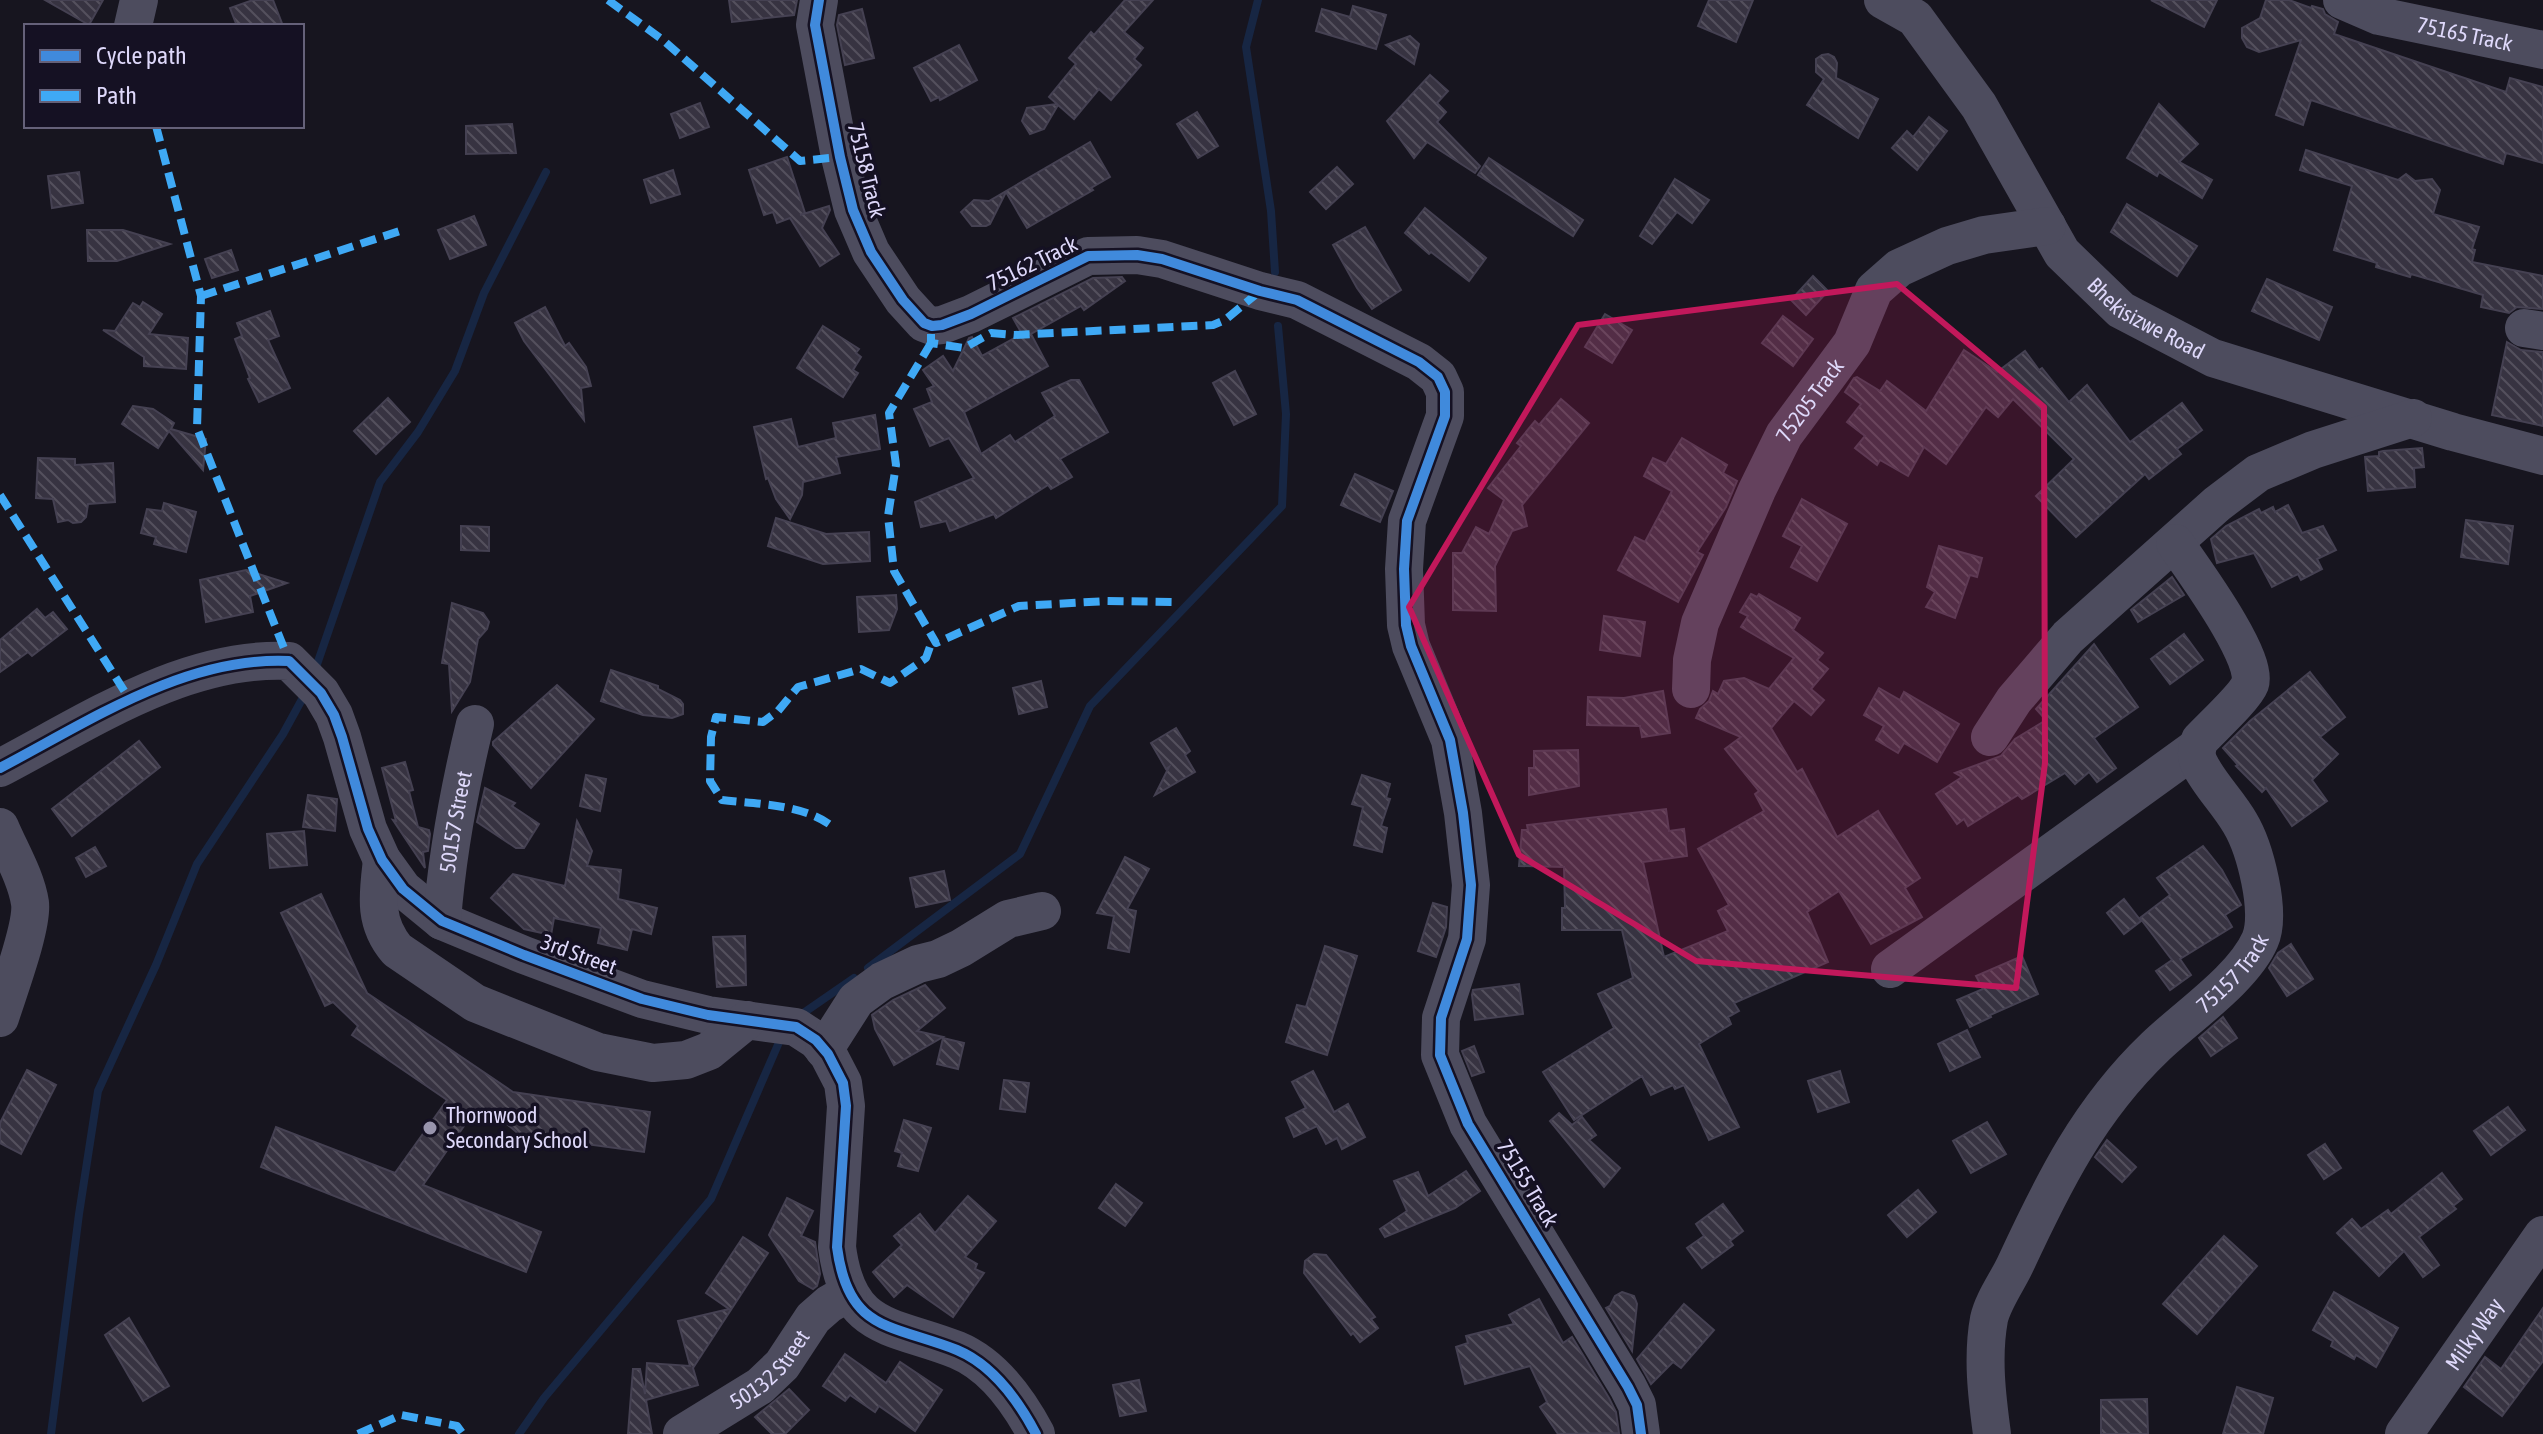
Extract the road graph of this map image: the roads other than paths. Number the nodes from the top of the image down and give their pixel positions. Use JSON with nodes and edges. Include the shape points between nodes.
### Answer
{"nodes":[{"id":1,"x":139,"y":0,"type":"edge"},
{"id":2,"x":819,"y":0,"type":"edge"},
{"id":3,"x":1883,"y":0,"type":"edge"},
{"id":4,"x":2342,"y":0,"type":"edge"},
{"id":5,"x":133,"y":24,"type":"edge"},
{"id":6,"x":2543,"y":50,"type":"edge"},
{"id":7,"x":2047,"y":226,"type":"junction"},
{"id":8,"x":932,"y":326,"type":"joint"},
{"id":9,"x":2413,"y":418,"type":"junction"},
{"id":10,"x":2543,"y":456,"type":"edge"},
{"id":11,"x":2175,"y":543,"type":"junction"},
{"id":12,"x":1691,"y":689,"type":"dead end"},
{"id":13,"x":475,"y":724,"type":"dead end"},
{"id":14,"x":1990,"y":737,"type":"dead end"},
{"id":15,"x":2196,"y":748,"type":"junction"},
{"id":16,"x":0,"y":768,"type":"edge"},
{"id":17,"x":0,"y":827,"type":"edge"},
{"id":18,"x":382,"y":860,"type":"junction"},
{"id":19,"x":1042,"y":911,"type":"dead end"},
{"id":20,"x":442,"y":921,"type":"junction"},
{"id":21,"x":1459,"y":967,"type":"joint"},
{"id":22,"x":1890,"y":969,"type":"dead end"},
{"id":23,"x":0,"y":1018,"type":"edge"},
{"id":24,"x":747,"y":1020,"type":"junction"},
{"id":25,"x":824,"y":1050,"type":"junction"},
{"id":26,"x":2543,"y":1235,"type":"edge"},
{"id":27,"x":848,"y":1293,"type":"junction"},
{"id":28,"x":1639,"y":1420,"type":"edge"},
{"id":29,"x":682,"y":1434,"type":"edge"},
{"id":30,"x":1036,"y":1434,"type":"edge"},
{"id":31,"x":1992,"y":1434,"type":"edge"},
{"id":32,"x":2404,"y":1434,"type":"edge"}],
"edges":[{"from":1,"to":5,"type":"street"},
{"from":2,"to":8,"type":"street","name":"75158 Track","via":[[815,25],[853,210],[871,252],[918,319]]},
{"from":3,"to":7,"type":"street","name":"Bhekisizwe Road","via":[[1915,18],[1961,81]]},
{"from":4,"to":6,"type":"street","name":"75165 Track","via":[[2379,16]]},
{"from":7,"to":9,"type":"street","name":"Bhekisizwe Road","via":[[2062,253],[2121,310],[2177,341],[2213,358]]},
{"from":7,"to":12,"type":"street","name":"75205 Track","via":[[1947,246],[1899,268],[1874,290],[1852,343],[1784,435],[1757,490],[1700,623]]},
{"from":8,"to":21,"type":"street","name":"75162 Track","via":[[971,314],[1088,256],[1116,254],[1162,259],[1297,300],[1419,362],[1438,377],[1445,392],[1445,416],[1407,521],[1404,569],[1411,646],[1450,740],[1463,813],[1471,885]]},
{"from":9,"to":10,"type":"street","name":"Bhekisizwe Road"},
{"from":9,"to":11,"type":"street","via":[[2258,473]]},
{"from":11,"to":14,"type":"street","via":[[2041,665]]},
{"from":11,"to":15,"type":"street","via":[[2241,644],[2252,670],[2248,688]]},
{"from":13,"to":20,"type":"street","name":"50157 Street","via":[[452,827]]},
{"from":15,"to":22,"type":"street"},
{"from":15,"to":31,"type":"street","name":"75157 Track","via":[[2199,763],[2241,825],[2255,860],[2263,895],[2263,932],[2239,972],[2124,1077],[2074,1146],[1989,1317],[1985,1372]]},
{"from":16,"to":18,"type":"street","name":"3rd Street","via":[[169,682],[233,664],[289,661],[321,693],[334,715]]},
{"from":17,"to":23,"type":"street","via":[[30,907]]},
{"from":18,"to":20,"type":"street","name":"3rd Street","via":[[403,889]]},
{"from":18,"to":24,"type":"street","via":[[377,905],[389,940],[475,1003],[598,1052],[653,1063],[709,1051]]},
{"from":19,"to":25,"type":"street","via":[[1008,919],[961,948],[882,981],[856,1000]]},
{"from":20,"to":24,"type":"street","name":"3rd Street","via":[[642,999]]},
{"from":21,"to":28,"type":"street","name":"75155 Track","via":[[1441,1018],[1445,1072],[1468,1124]]},
{"from":24,"to":25,"type":"street","name":"3rd Street","via":[[796,1027]]},
{"from":25,"to":27,"type":"street","name":"3rd Street","via":[[843,1083],[846,1106],[837,1247]]},
{"from":26,"to":32,"type":"street","name":"Milky Way"},
{"from":27,"to":29,"type":"street","name":"50132 Street","via":[[813,1318],[782,1365],[760,1386]]},
{"from":27,"to":30,"type":"street","via":[[881,1325],[958,1350],[994,1374]]}]}
